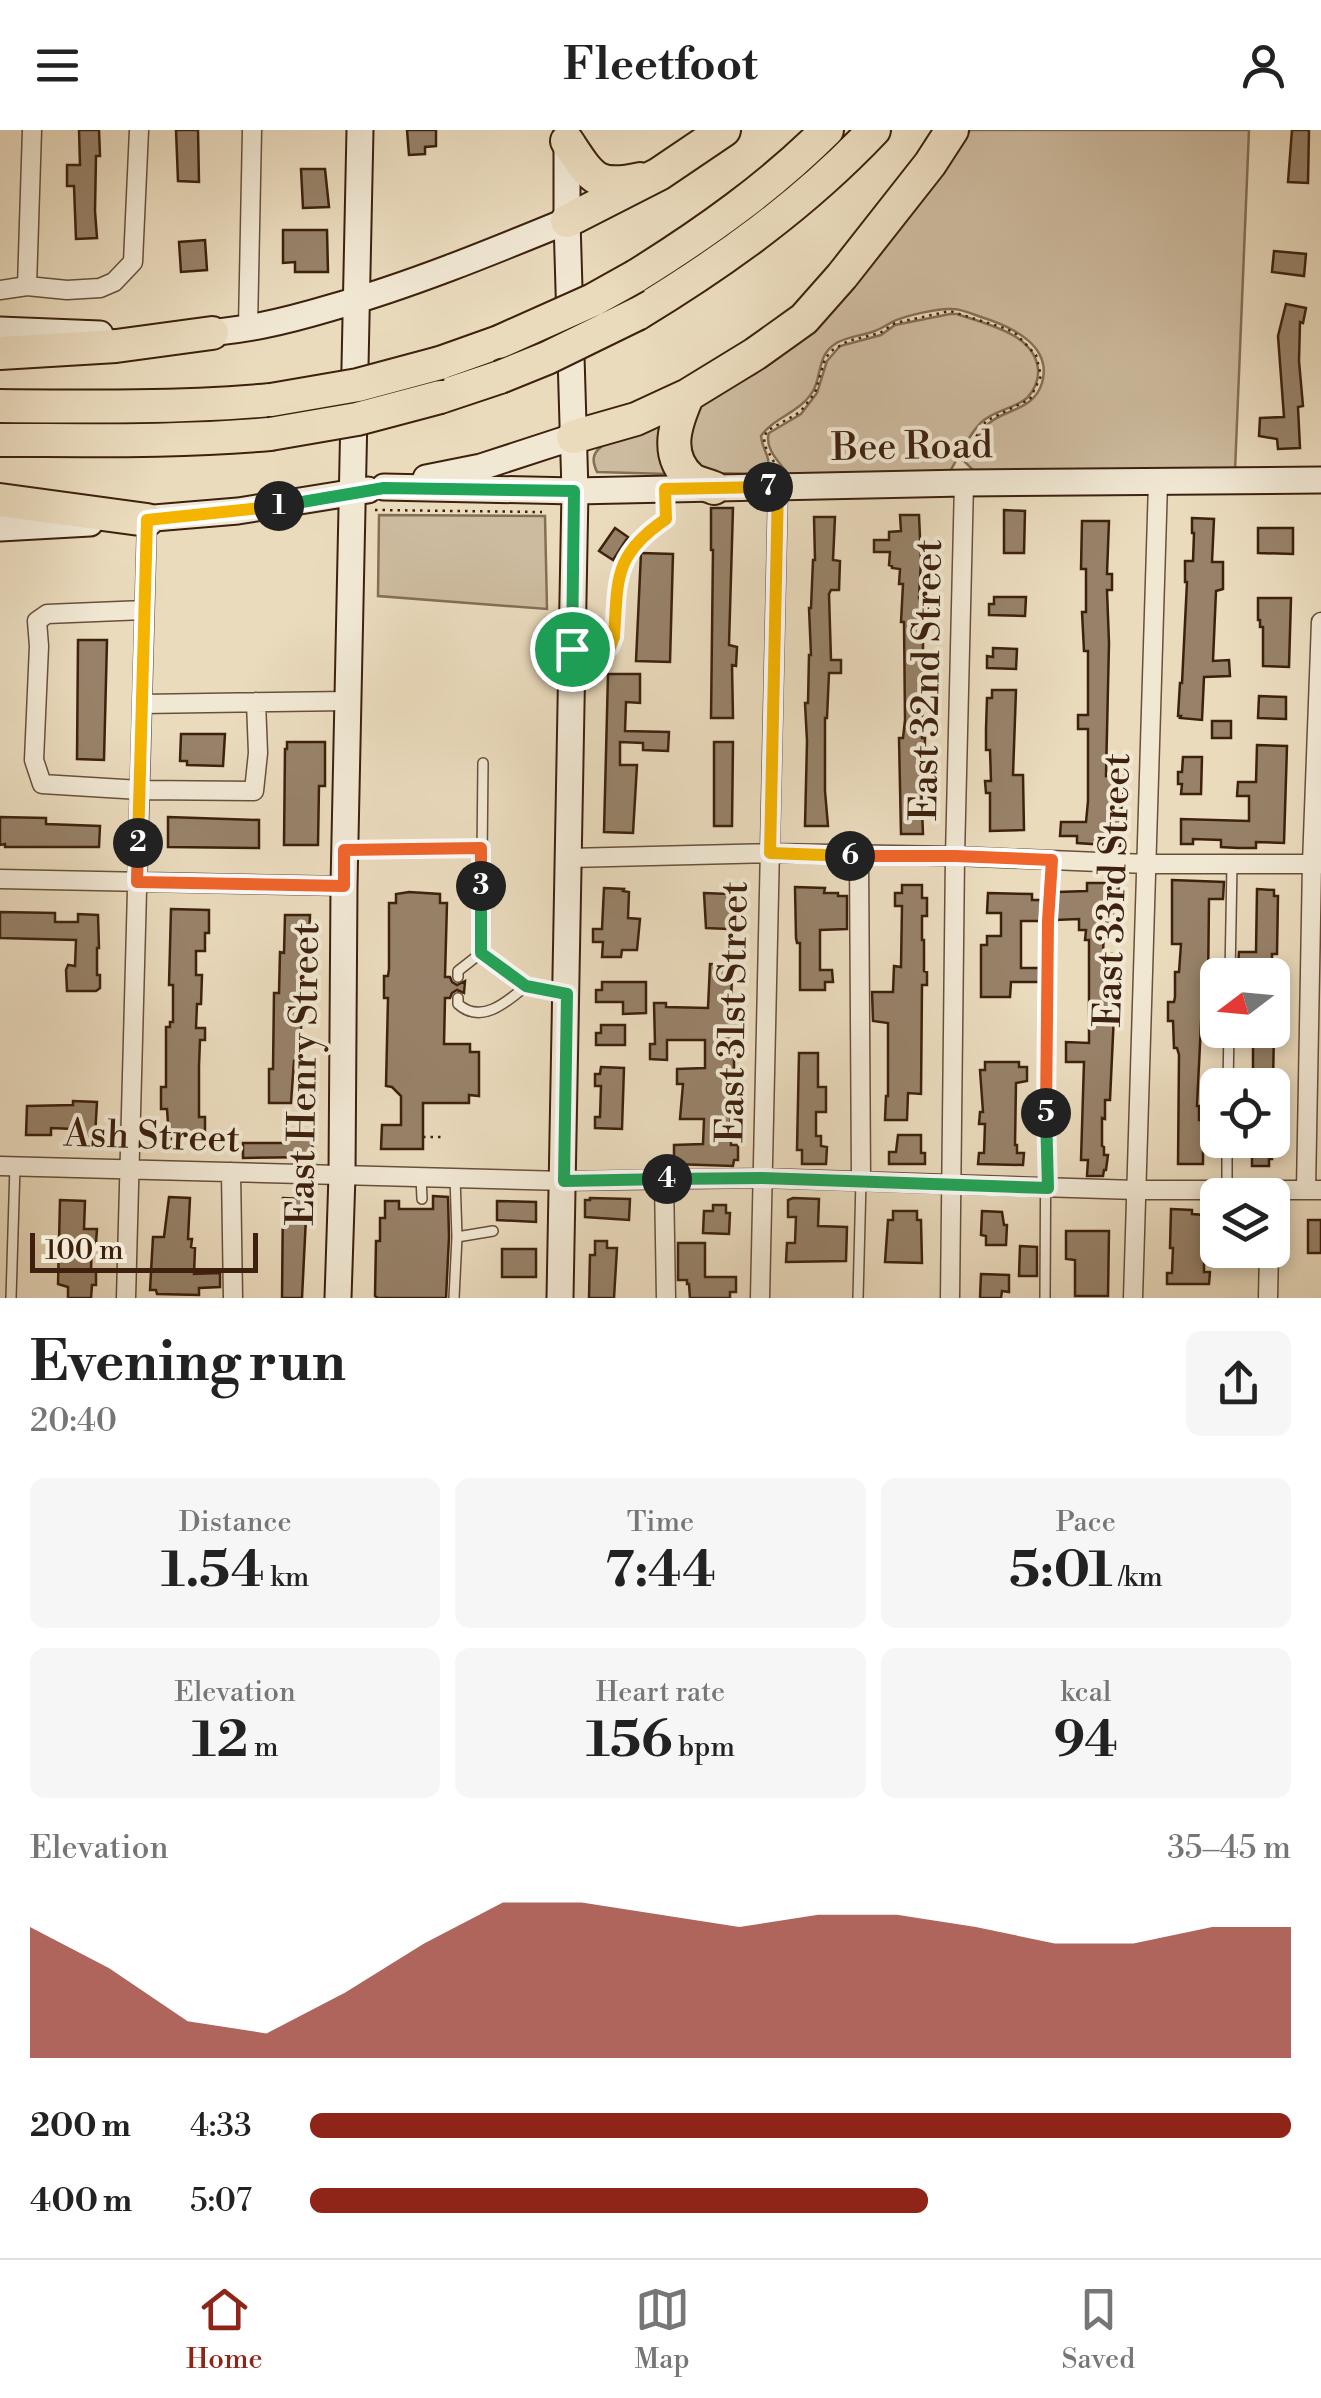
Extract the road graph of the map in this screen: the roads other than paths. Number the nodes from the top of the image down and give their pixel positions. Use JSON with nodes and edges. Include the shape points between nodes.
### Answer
{"nodes":[{"id":1,"x":32,"y":130,"type":"edge"},
{"id":2,"x":139,"y":130,"type":"edge"},
{"id":3,"x":252,"y":130,"type":"edge"},
{"id":4,"x":360,"y":130,"type":"edge"},
{"id":5,"x":724,"y":130,"type":"edge"},
{"id":6,"x":828,"y":130,"type":"edge"},
{"id":7,"x":874,"y":130,"type":"edge"},
{"id":8,"x":952,"y":130,"type":"edge"},
{"id":9,"x":567,"y":136,"type":"edge"},
{"id":10,"x":660,"y":174,"type":"junction"},
{"id":11,"x":567,"y":221,"type":"junction"},
{"id":12,"x":27,"y":286,"type":"junction"},
{"id":13,"x":0,"y":290,"type":"edge"},
{"id":14,"x":356,"y":301,"type":"junction"},
{"id":15,"x":248,"y":328,"type":"junction"},
{"id":16,"x":0,"y":330,"type":"edge"},
{"id":17,"x":212,"y":333,"type":"junction"},
{"id":18,"x":0,"y":353,"type":"edge"},
{"id":19,"x":688,"y":396,"type":"junction"},
{"id":20,"x":0,"y":406,"type":"edge"},
{"id":21,"x":573,"y":438,"type":"junction"},
{"id":22,"x":0,"y":440,"type":"edge"},
{"id":23,"x":962,"y":473,"type":"junction"},
{"id":24,"x":776,"y":475,"type":"junction"},
{"id":25,"x":1321,"y":480,"type":"edge"},
{"id":26,"x":1158,"y":483,"type":"junction"},
{"id":27,"x":714,"y":488,"type":"junction"},
{"id":28,"x":665,"y":489,"type":"junction"},
{"id":29,"x":574,"y":491,"type":"junction"},
{"id":30,"x":352,"y":492,"type":"junction"},
{"id":31,"x":379,"y":498,"type":"junction"},
{"id":32,"x":0,"y":500,"type":"edge"},
{"id":33,"x":147,"y":520,"type":"junction"},
{"id":34,"x":0,"y":528,"type":"edge"},
{"id":35,"x":144,"y":610,"type":"junction"},
{"id":36,"x":1321,"y":622,"type":"edge"},
{"id":37,"x":572,"y":649,"type":"junction"},
{"id":38,"x":348,"y":701,"type":"junction"},
{"id":39,"x":256,"y":702,"type":"junction"},
{"id":40,"x":142,"y":704,"type":"junction"},
{"id":41,"x":483,"y":763,"type":"dead end"},
{"id":42,"x":140,"y":790,"type":"junction"},
{"id":43,"x":481,"y":848,"type":"junction"},
{"id":44,"x":344,"y":850,"type":"junction"},
{"id":45,"x":770,"y":853,"type":"junction"},
{"id":46,"x":858,"y":856,"type":"junction"},
{"id":47,"x":955,"y":856,"type":"junction"},
{"id":48,"x":569,"y":858,"type":"junction"},
{"id":49,"x":1052,"y":860,"type":"junction"},
{"id":50,"x":1146,"y":864,"type":"junction"},
{"id":51,"x":1232,"y":864,"type":"junction"},
{"id":52,"x":1317,"y":864,"type":"edge"},
{"id":53,"x":0,"y":879,"type":"edge"},
{"id":54,"x":137,"y":882,"type":"junction"},
{"id":55,"x":344,"y":886,"type":"junction"},
{"id":56,"x":481,"y":953,"type":"junction"},
{"id":57,"x":1230,"y":958,"type":"edge"},
{"id":58,"x":458,"y":978,"type":"dead end"},
{"id":59,"x":526,"y":986,"type":"junction"},
{"id":60,"x":567,"y":994,"type":"junction"},
{"id":61,"x":458,"y":998,"type":"dead end"},
{"id":62,"x":8,"y":1166,"type":"edge"},
{"id":63,"x":129,"y":1168,"type":"junction"},
{"id":64,"x":230,"y":1172,"type":"junction"},
{"id":65,"x":342,"y":1175,"type":"junction"},
{"id":66,"x":421,"y":1176,"type":"junction"},
{"id":67,"x":455,"y":1177,"type":"junction"},
{"id":68,"x":762,"y":1178,"type":"junction"},
{"id":69,"x":664,"y":1180,"type":"junction"},
{"id":70,"x":564,"y":1181,"type":"junction"},
{"id":71,"x":860,"y":1181,"type":"junction"},
{"id":72,"x":951,"y":1184,"type":"junction"},
{"id":73,"x":1048,"y":1188,"type":"junction"},
{"id":74,"x":1136,"y":1190,"type":"junction"},
{"id":75,"x":1314,"y":1190,"type":"edge"},
{"id":76,"x":1200,"y":1191,"type":"edge"},
{"id":77,"x":422,"y":1200,"type":"dead end"},
{"id":78,"x":492,"y":1231,"type":"dead end"},
{"id":79,"x":457,"y":1237,"type":"junction"},
{"id":80,"x":1269,"y":1268,"type":"edge"},
{"id":81,"x":11,"y":1298,"type":"edge"},
{"id":82,"x":126,"y":1298,"type":"edge"},
{"id":83,"x":233,"y":1298,"type":"edge"},
{"id":84,"x":338,"y":1298,"type":"edge"},
{"id":85,"x":454,"y":1298,"type":"edge"},
{"id":86,"x":560,"y":1298,"type":"edge"},
{"id":87,"x":666,"y":1298,"type":"edge"},
{"id":88,"x":760,"y":1298,"type":"edge"},
{"id":89,"x":858,"y":1298,"type":"edge"},
{"id":90,"x":950,"y":1298,"type":"edge"},
{"id":91,"x":1045,"y":1298,"type":"edge"},
{"id":92,"x":1132,"y":1298,"type":"edge"},
{"id":93,"x":1268,"y":1298,"type":"edge"}],
"edges":[{"from":1,"to":12,"type":"street"},
{"from":2,"to":12,"type":"street","via":[[133,262],[100,288]]},
{"from":3,"to":15,"type":"street"},
{"from":4,"to":14,"type":"main road","name":"East Henry Street"},
{"from":5,"to":10,"type":"highway"},
{"from":6,"to":20,"type":"highway","bridge":true,"via":[[762,189],[636,276],[544,323],[440,363],[271,400]]},
{"from":7,"to":22,"type":"highway","bridge":true,"via":[[782,215],[691,281],[500,377],[358,419],[270,434]]},
{"from":8,"to":19,"type":"highway","via":[[804,319]]},
{"from":9,"to":10,"type":"highway","via":[[587,172],[600,181]]},
{"from":9,"to":11,"type":"main road"},
{"from":10,"to":11,"type":"highway"},
{"from":11,"to":14,"type":"main road"},
{"from":11,"to":21,"type":"main road"},
{"from":12,"to":13,"type":"street"},
{"from":14,"to":15,"type":"main road"},
{"from":14,"to":30,"type":"main road","name":"East Henry Street"},
{"from":15,"to":17,"type":"main road"},
{"from":16,"to":17,"type":"main road"},
{"from":17,"to":18,"type":"highway"},
{"from":19,"to":21,"type":"highway"},
{"from":19,"to":27,"type":"highway","via":[[675,424],[678,462],[692,480]]},
{"from":21,"to":29,"type":"main road"},
{"from":21,"to":31,"type":"main road"},
{"from":23,"to":24,"type":"main road","name":"Bee Road"},
{"from":23,"to":26,"type":"main road","name":"Bee Road"},
{"from":23,"to":47,"type":"street","name":"East 32nd Street"},
{"from":24,"to":27,"type":"main road","name":"Bee Road"},
{"from":24,"to":45,"type":"street","name":"East 31st Street"},
{"from":25,"to":26,"type":"main road","name":"Bee Road"},
{"from":26,"to":50,"type":"street","name":"East 33rd Street"},
{"from":27,"to":28,"type":"main road","name":"Bee Road"},
{"from":28,"to":29,"type":"main road","name":"Bee Road"},
{"from":28,"to":37,"type":"lane","via":[[666,519],[632,548],[618,574],[610,647]]},
{"from":29,"to":31,"type":"main road","name":"Bee Road"},
{"from":29,"to":37,"type":"main road"},
{"from":30,"to":31,"type":"main road"},
{"from":30,"to":33,"type":"main road"},
{"from":30,"to":38,"type":"main road","name":"East Henry Street"},
{"from":32,"to":33,"type":"highway"},
{"from":33,"to":34,"type":"main road"},
{"from":33,"to":35,"type":"street"},
{"from":35,"to":40,"type":"street"},
{"from":35,"to":42,"type":"street","via":[[47,614],[37,621],[34,760],[42,784]]},
{"from":36,"to":52,"type":"street"},
{"from":37,"to":48,"type":"main road"},
{"from":38,"to":39,"type":"street"},
{"from":38,"to":44,"type":"main road","name":"East Henry Street"},
{"from":39,"to":40,"type":"street"},
{"from":39,"to":42,"type":"street","via":[[254,791]]},
{"from":40,"to":42,"type":"street"},
{"from":41,"to":43,"type":"lane"},
{"from":42,"to":54,"type":"street"},
{"from":43,"to":44,"type":"lane"},
{"from":43,"to":56,"type":"lane"},
{"from":44,"to":55,"type":"main road","name":"East Henry Street"},
{"from":45,"to":46,"type":"street"},
{"from":45,"to":48,"type":"street"},
{"from":45,"to":68,"type":"street","name":"East 31st Street"},
{"from":46,"to":47,"type":"street"},
{"from":46,"to":71,"type":"street"},
{"from":47,"to":49,"type":"street"},
{"from":47,"to":72,"type":"street","name":"East 32nd Street"},
{"from":48,"to":60,"type":"main road"},
{"from":49,"to":50,"type":"street"},
{"from":49,"to":73,"type":"lane"},
{"from":50,"to":51,"type":"street"},
{"from":50,"to":74,"type":"street","name":"East 33rd Street"},
{"from":51,"to":52,"type":"street"},
{"from":51,"to":57,"type":"lane"},
{"from":52,"to":75,"type":"street"},
{"from":53,"to":54,"type":"street"},
{"from":54,"to":55,"type":"street"},
{"from":54,"to":63,"type":"street"},
{"from":55,"to":65,"type":"main road","name":"East Henry Street"},
{"from":56,"to":58,"type":"lane"},
{"from":56,"to":59,"type":"lane"},
{"from":59,"to":60,"type":"lane"},
{"from":59,"to":61,"type":"lane","via":[[486,1012],[467,1011]]},
{"from":60,"to":70,"type":"main road"},
{"from":62,"to":63,"type":"street","name":"Ash Street"},
{"from":62,"to":81,"type":"lane"},
{"from":63,"to":64,"type":"street","name":"Ash Street"},
{"from":63,"to":82,"type":"street"},
{"from":64,"to":65,"type":"street","name":"Ash Street"},
{"from":64,"to":83,"type":"street"},
{"from":65,"to":66,"type":"street","name":"Ash Street"},
{"from":65,"to":84,"type":"main road","name":"East Henry Street"},
{"from":66,"to":67,"type":"street","name":"Ash Street"},
{"from":66,"to":77,"type":"lane"},
{"from":67,"to":70,"type":"street","name":"Ash Street"},
{"from":67,"to":79,"type":"lane"},
{"from":68,"to":69,"type":"street","name":"Ash Street"},
{"from":68,"to":71,"type":"street","name":"Ash Street"},
{"from":68,"to":88,"type":"street","name":"East 31st Street"},
{"from":69,"to":70,"type":"street","name":"Ash Street"},
{"from":69,"to":87,"type":"street"},
{"from":70,"to":86,"type":"main road"},
{"from":71,"to":72,"type":"street","name":"Ash Street"},
{"from":71,"to":89,"type":"lane"},
{"from":72,"to":73,"type":"street","name":"Ash Street"},
{"from":72,"to":90,"type":"street","name":"East 32nd Street"},
{"from":73,"to":74,"type":"street","name":"Ash Street"},
{"from":73,"to":91,"type":"lane"},
{"from":74,"to":76,"type":"street","name":"Ash Street"},
{"from":74,"to":92,"type":"street","name":"East 33rd Street"},
{"from":78,"to":79,"type":"lane"},
{"from":79,"to":85,"type":"lane"},
{"from":80,"to":93,"type":"street"}]}
